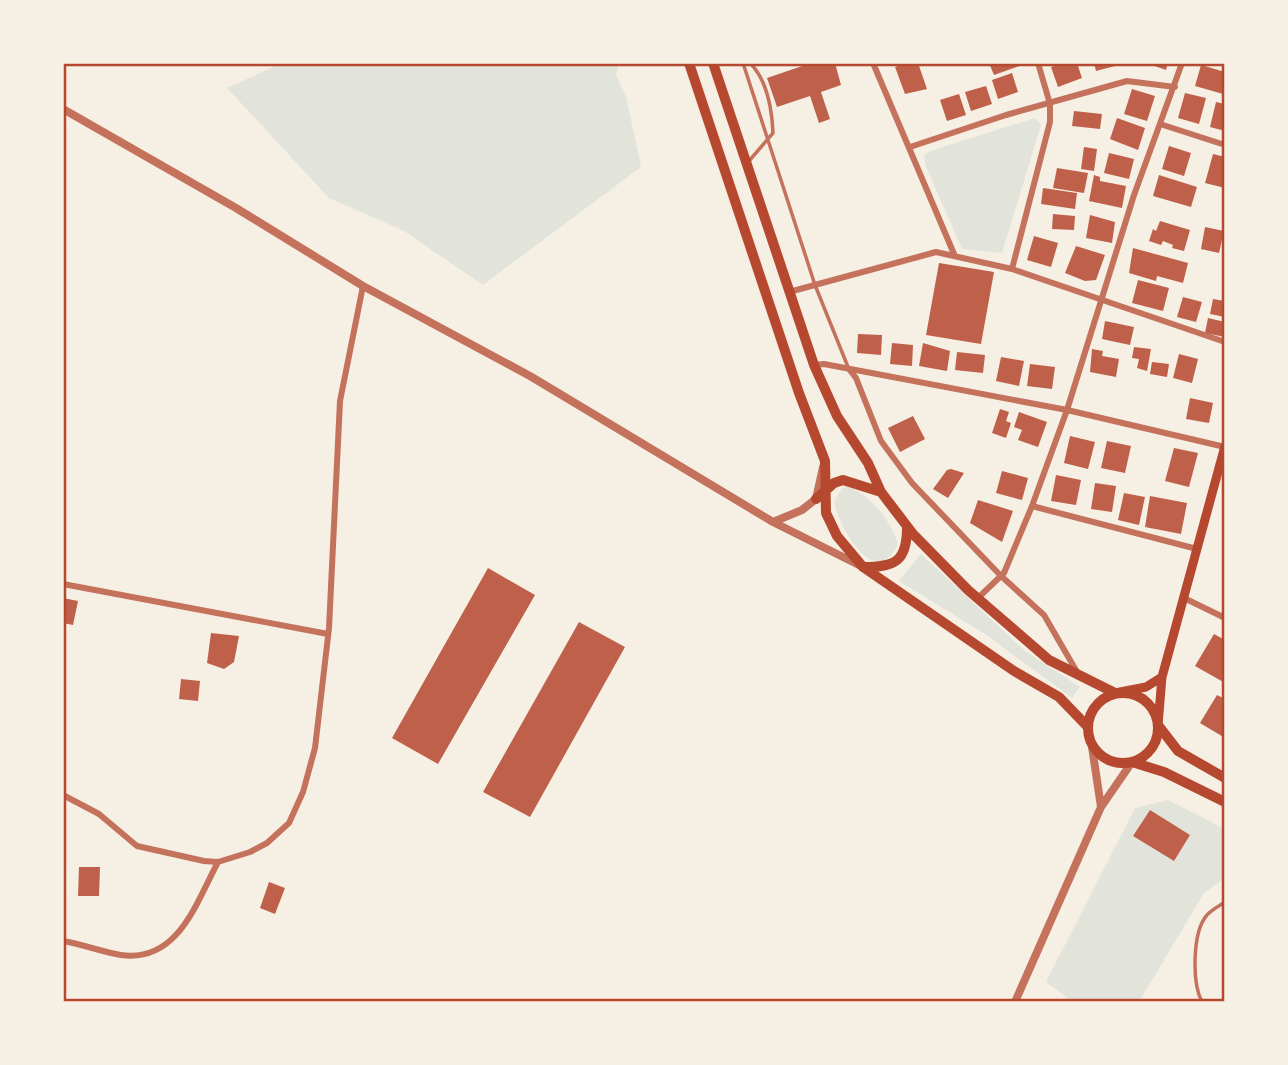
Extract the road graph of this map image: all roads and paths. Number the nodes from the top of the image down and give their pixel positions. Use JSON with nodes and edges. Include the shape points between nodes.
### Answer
{"nodes":[{"id":1,"x":689,"y":63,"type":"edge"},
{"id":2,"x":713,"y":63,"type":"edge"},
{"id":3,"x":743,"y":63,"type":"edge"},
{"id":4,"x":750,"y":63,"type":"edge"},
{"id":5,"x":873,"y":63,"type":"edge"},
{"id":6,"x":1038,"y":63,"type":"edge"},
{"id":7,"x":1182,"y":63,"type":"edge"},
{"id":8,"x":1175,"y":87,"type":"junction"},
{"id":9,"x":1050,"y":104,"type":"junction"},
{"id":10,"x":63,"y":108,"type":"edge"},
{"id":11,"x":1160,"y":124,"type":"junction"},
{"id":12,"x":768,"y":138,"type":"junction"},
{"id":13,"x":1225,"y":145,"type":"edge"},
{"id":14,"x":910,"y":148,"type":"junction"},
{"id":15,"x":748,"y":162,"type":"junction"},
{"id":16,"x":954,"y":254,"type":"junction"},
{"id":17,"x":1012,"y":269,"type":"junction"},
{"id":18,"x":815,"y":285,"type":"junction"},
{"id":19,"x":363,"y":286,"type":"junction"},
{"id":20,"x":789,"y":292,"type":"junction"},
{"id":21,"x":1099,"y":301,"type":"junction"},
{"id":22,"x":1225,"y":342,"type":"edge"},
{"id":23,"x":814,"y":365,"type":"junction"},
{"id":24,"x":849,"y":369,"type":"junction"},
{"id":25,"x":1067,"y":410,"type":"junction"},
{"id":26,"x":1225,"y":446,"type":"edge"},
{"id":27,"x":1221,"y":476,"type":"edge"},
{"id":28,"x":881,"y":492,"type":"junction"},
{"id":29,"x":820,"y":497,"type":"junction"},
{"id":30,"x":1032,"y":506,"type":"junction"},
{"id":31,"x":772,"y":522,"type":"junction"},
{"id":32,"x":907,"y":526,"type":"junction"},
{"id":33,"x":1197,"y":549,"type":"junction"},
{"id":34,"x":863,"y":567,"type":"junction"},
{"id":35,"x":1001,"y":576,"type":"junction"},
{"id":36,"x":63,"y":584,"type":"edge"},
{"id":37,"x":979,"y":597,"type":"junction"},
{"id":38,"x":1184,"y":598,"type":"junction"},
{"id":39,"x":1225,"y":618,"type":"edge"},
{"id":40,"x":328,"y":634,"type":"junction"},
{"id":41,"x":1080,"y":677,"type":"junction"},
{"id":42,"x":1162,"y":677,"type":"junction"},
{"id":43,"x":1115,"y":693,"type":"junction"},
{"id":44,"x":1158,"y":725,"type":"junction"},
{"id":45,"x":1087,"y":726,"type":"junction"},
{"id":46,"x":1092,"y":747,"type":"junction"},
{"id":47,"x":1132,"y":762,"type":"junction"},
{"id":48,"x":1225,"y":778,"type":"edge"},
{"id":49,"x":63,"y":795,"type":"edge"},
{"id":50,"x":1225,"y":802,"type":"edge"},
{"id":51,"x":1101,"y":807,"type":"junction"},
{"id":52,"x":218,"y":862,"type":"junction"},
{"id":53,"x":1225,"y":902,"type":"edge"},
{"id":54,"x":63,"y":941,"type":"edge"},
{"id":55,"x":1015,"y":1002,"type":"edge"},
{"id":56,"x":1202,"y":1002,"type":"edge"}],
"edges":[{"from":1,"to":29,"type":"main road","via":[[825,461]]},
{"from":2,"to":15,"type":"main road"},
{"from":3,"to":12,"type":"lane"},
{"from":4,"to":12,"type":"lane","via":[[772,111],[773,132]]},
{"from":5,"to":14,"type":"street"},
{"from":6,"to":9,"type":"street"},
{"from":7,"to":8,"type":"street"},
{"from":8,"to":9,"type":"street","via":[[1127,81]]},
{"from":8,"to":11,"type":"street"},
{"from":9,"to":14,"type":"street"},
{"from":9,"to":17,"type":"street","via":[[1050,122]]},
{"from":10,"to":19,"type":"street"},
{"from":11,"to":13,"type":"street"},
{"from":11,"to":21,"type":"street"},
{"from":12,"to":15,"type":"lane"},
{"from":12,"to":18,"type":"lane"},
{"from":14,"to":16,"type":"street"},
{"from":15,"to":20,"type":"main road"},
{"from":16,"to":17,"type":"street"},
{"from":16,"to":18,"type":"street","via":[[936,252]]},
{"from":17,"to":21,"type":"street"},
{"from":18,"to":20,"type":"street"},
{"from":18,"to":24,"type":"lane"},
{"from":19,"to":31,"type":"street","via":[[530,376]]},
{"from":19,"to":40,"type":"street","via":[[340,401]]},
{"from":20,"to":23,"type":"main road"},
{"from":21,"to":22,"type":"street"},
{"from":21,"to":25,"type":"street"},
{"from":23,"to":24,"type":"street"},
{"from":23,"to":28,"type":"main road"},
{"from":24,"to":25,"type":"street"},
{"from":24,"to":35,"type":"street","via":[[881,442],[912,483]]},
{"from":25,"to":26,"type":"street"},
{"from":25,"to":30,"type":"street"},
{"from":26,"to":27,"type":"main road"},
{"from":27,"to":33,"type":"main road"},
{"from":28,"to":29,"type":"main road","via":[[843,480]]},
{"from":28,"to":32,"type":"main road"},
{"from":29,"to":31,"type":"street"},
{"from":29,"to":34,"type":"main road","via":[[837,536]]},
{"from":30,"to":33,"type":"street"},
{"from":30,"to":35,"type":"street"},
{"from":31,"to":34,"type":"street"},
{"from":32,"to":34,"type":"main road","via":[[906,548],[899,559],[882,567]]},
{"from":32,"to":37,"type":"main road"},
{"from":33,"to":38,"type":"main road"},
{"from":34,"to":45,"type":"main road","via":[[1059,697]]},
{"from":35,"to":37,"type":"street"},
{"from":35,"to":41,"type":"street","via":[[1044,615]]},
{"from":36,"to":40,"type":"street"},
{"from":37,"to":41,"type":"main road","via":[[1049,660]]},
{"from":38,"to":39,"type":"street"},
{"from":38,"to":42,"type":"main road"},
{"from":40,"to":52,"type":"street","via":[[315,748],[296,811],[267,844]]},
{"from":41,"to":43,"type":"main road"},
{"from":42,"to":43,"type":"main road","via":[[1146,687]]},
{"from":42,"to":44,"type":"main road"},
{"from":43,"to":44,"type":"main road","via":[[1127,692],[1148,703]]},
{"from":43,"to":45,"type":"main road","via":[[1098,702]]},
{"from":44,"to":47,"type":"main road","via":[[1149,752]]},
{"from":44,"to":48,"type":"main road","via":[[1178,751]]},
{"from":45,"to":46,"type":"main road"},
{"from":46,"to":47,"type":"main road","via":[[1109,761]]},
{"from":46,"to":51,"type":"street"},
{"from":47,"to":50,"type":"main road"},
{"from":47,"to":51,"type":"street"},
{"from":49,"to":52,"type":"street","via":[[99,814],[137,846]]},
{"from":51,"to":55,"type":"street"},
{"from":52,"to":54,"type":"street","via":[[180,933],[163,950],[146,956],[120,955]]},
{"from":53,"to":56,"type":"lane","via":[[1206,916],[1197,942],[1195,969]]}]}
